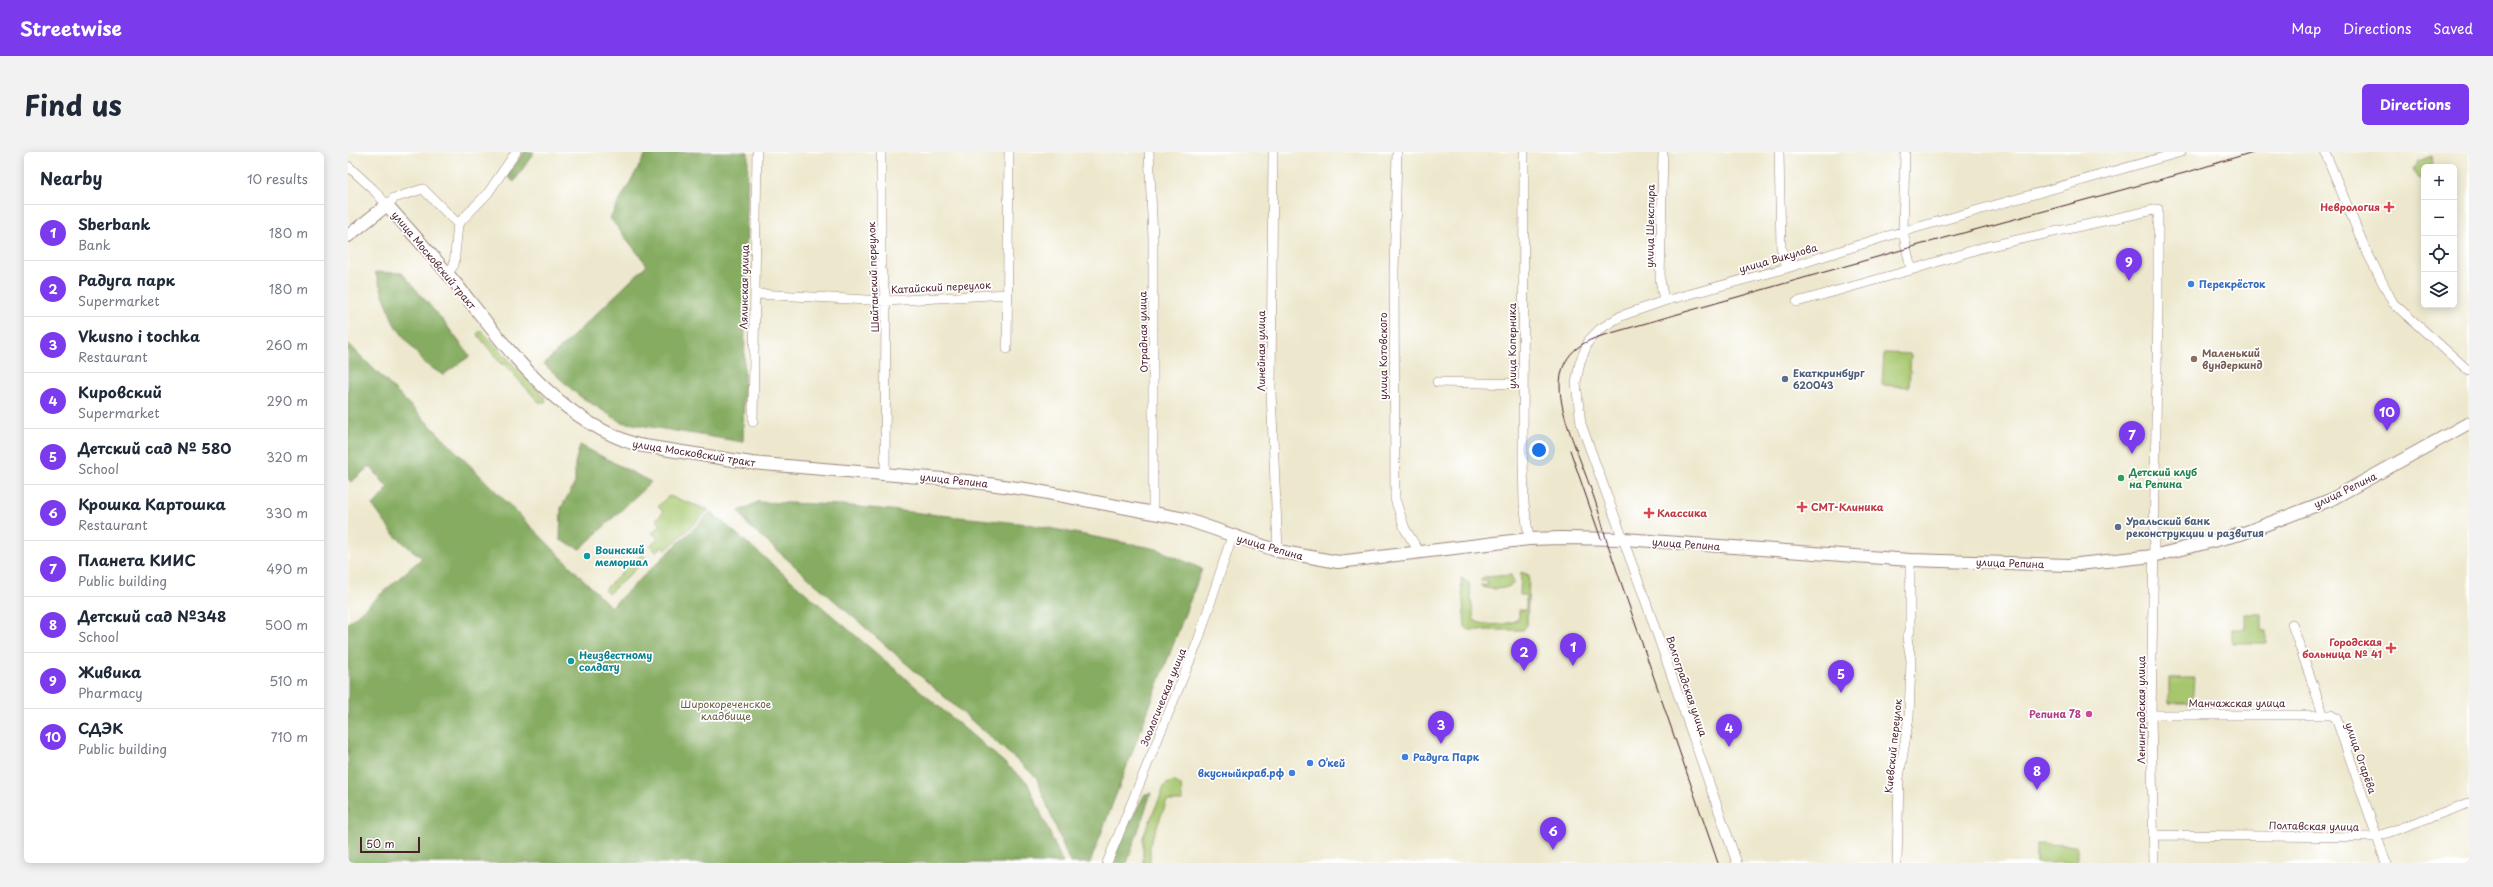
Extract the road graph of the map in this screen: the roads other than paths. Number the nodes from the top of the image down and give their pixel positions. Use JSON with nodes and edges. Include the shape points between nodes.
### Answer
{"nodes":[{"id":1,"x":516,"y":152,"type":"edge"},
{"id":2,"x":757,"y":152,"type":"edge"},
{"id":3,"x":881,"y":152,"type":"edge"},
{"id":4,"x":1009,"y":152,"type":"edge"},
{"id":5,"x":1148,"y":152,"type":"edge"},
{"id":6,"x":1273,"y":152,"type":"edge"},
{"id":7,"x":1397,"y":152,"type":"edge"},
{"id":8,"x":1524,"y":152,"type":"edge"},
{"id":9,"x":1663,"y":152,"type":"edge"},
{"id":10,"x":1779,"y":152,"type":"edge"},
{"id":11,"x":1905,"y":152,"type":"edge"},
{"id":12,"x":2181,"y":152,"type":"edge"},
{"id":13,"x":2325,"y":152,"type":"edge"},
{"id":14,"x":2164,"y":154,"type":"edge"},
{"id":15,"x":348,"y":166,"type":"edge"},
{"id":16,"x":387,"y":205,"type":"junction"},
{"id":17,"x":458,"y":224,"type":"junction"},
{"id":18,"x":1903,"y":232,"type":"junction"},
{"id":19,"x":348,"y":236,"type":"edge"},
{"id":20,"x":1787,"y":268,"type":"junction"},
{"id":21,"x":451,"y":270,"type":"junction"},
{"id":22,"x":1912,"y":270,"type":"junction"},
{"id":23,"x":755,"y":294,"type":"junction"},
{"id":24,"x":1008,"y":294,"type":"junction"},
{"id":25,"x":886,"y":301,"type":"junction"},
{"id":26,"x":1664,"y":301,"type":"junction"},
{"id":27,"x":1797,"y":302,"type":"dead end"},
{"id":28,"x":1007,"y":348,"type":"dead end"},
{"id":29,"x":2469,"y":371,"type":"edge"},
{"id":30,"x":1437,"y":382,"type":"dead end"},
{"id":31,"x":1523,"y":384,"type":"junction"},
{"id":32,"x":753,"y":422,"type":"dead end"},
{"id":33,"x":2469,"y":423,"type":"edge"},
{"id":34,"x":885,"y":473,"type":"junction"},
{"id":35,"x":1153,"y":512,"type":"junction"},
{"id":36,"x":1232,"y":536,"type":"junction"},
{"id":37,"x":1528,"y":539,"type":"junction"},
{"id":38,"x":1624,"y":539,"type":"junction"},
{"id":39,"x":1278,"y":551,"type":"junction"},
{"id":40,"x":1420,"y":553,"type":"junction"},
{"id":41,"x":2154,"y":556,"type":"junction"},
{"id":42,"x":1910,"y":560,"type":"junction"},
{"id":43,"x":2292,"y":624,"type":"dead end"},
{"id":44,"x":2151,"y":714,"type":"junction"},
{"id":45,"x":2323,"y":714,"type":"junction"},
{"id":46,"x":2469,"y":803,"type":"edge"},
{"id":47,"x":2154,"y":835,"type":"junction"},
{"id":48,"x":2376,"y":837,"type":"junction"},
{"id":49,"x":1107,"y":863,"type":"edge"},
{"id":50,"x":1737,"y":863,"type":"edge"},
{"id":51,"x":1897,"y":863,"type":"edge"},
{"id":52,"x":2154,"y":863,"type":"edge"},
{"id":53,"x":2386,"y":863,"type":"edge"}],
"edges":[{"from":1,"to":17,"type":"street","via":[[488,193]]},
{"from":2,"to":23,"type":"street","name":"Лялинская улица"},
{"from":3,"to":25,"type":"street","name":"Шайтанский переулок","via":[[881,268]]},
{"from":4,"to":24,"type":"street"},
{"from":5,"to":35,"type":"street","name":"Отрадная улица","via":[[1153,254]]},
{"from":6,"to":39,"type":"street","name":"Линейная улица","via":[[1271,392]]},
{"from":7,"to":40,"type":"street","name":"улица Котовского","via":[[1394,272],[1395,499],[1405,529]]},
{"from":8,"to":31,"type":"street","name":"улица Коперника"},
{"from":9,"to":26,"type":"street","name":"улица Шекспира","via":[[1660,279]]},
{"from":10,"to":20,"type":"street","via":[[1781,244]]},
{"from":11,"to":18,"type":"street"},
{"from":12,"to":14,"type":"street","name":"улица Викулова"},
{"from":13,"to":29,"type":"street","via":[[2364,246],[2393,303]]},
{"from":14,"to":18,"type":"street","name":"улица Викулова"},
{"from":15,"to":16,"type":"street"},
{"from":16,"to":17,"type":"street","via":[[394,198],[423,188]]},
{"from":16,"to":19,"type":"main road"},
{"from":16,"to":21,"type":"main road","name":"улица Московский тракт"},
{"from":17,"to":21,"type":"street"},
{"from":18,"to":20,"type":"street","name":"улица Викулова"},
{"from":18,"to":22,"type":"street"},
{"from":20,"to":26,"type":"street","name":"улица Викулова"},
{"from":21,"to":34,"type":"main road","name":"улица Московский тракт","via":[[498,337],[552,395],[587,422],[620,439],[638,445],[752,463]]},
{"from":22,"to":27,"type":"street"},
{"from":22,"to":41,"type":"street","name":"Ленинградская улица","via":[[2028,236],[2158,209]]},
{"from":23,"to":25,"type":"street","name":"Катайский переулок"},
{"from":23,"to":32,"type":"street","name":"Лялинская улица"},
{"from":24,"to":25,"type":"street","name":"Катайский переулок"},
{"from":24,"to":28,"type":"street"},
{"from":25,"to":34,"type":"street","name":"Шайтанский переулок"},
{"from":26,"to":38,"type":"street","name":"улица Викулова","via":[[1622,316],[1600,329],[1589,340],[1577,372],[1577,405],[1581,424]]},
{"from":30,"to":31,"type":"street"},
{"from":31,"to":37,"type":"street","name":"улица Коперника","via":[[1524,504]]},
{"from":33,"to":41,"type":"main road","name":"улица Репина","via":[[2330,500],[2241,534]]},
{"from":34,"to":35,"type":"main road","name":"улица Репина","via":[[1032,490]]},
{"from":35,"to":36,"type":"main road","name":"улица Репина","via":[[1185,519]]},
{"from":36,"to":39,"type":"main road","name":"улица Репина"},
{"from":36,"to":49,"type":"street","name":"Зоологическая улица","via":[[1198,641]]},
{"from":37,"to":38,"type":"main road","name":"улица Репина"},
{"from":37,"to":40,"type":"main road","name":"улица Репина"},
{"from":38,"to":42,"type":"main road","name":"улица Репина"},
{"from":38,"to":50,"type":"street","name":"Волгоградская улица"},
{"from":39,"to":40,"type":"main road","name":"улица Репина","via":[[1338,562]]},
{"from":41,"to":42,"type":"main road","name":"улица Репина","via":[[2069,565]]},
{"from":41,"to":44,"type":"street","name":"Ленинградская улица"},
{"from":42,"to":51,"type":"street","name":"Киевский переулок","via":[[1910,631],[1907,638],[1911,660],[1909,717],[1899,778]]},
{"from":43,"to":45,"type":"street"},
{"from":44,"to":45,"type":"street","name":"Манчажская улица"},
{"from":44,"to":47,"type":"street","name":"Ленинградская улица"},
{"from":45,"to":48,"type":"street","name":"улица Огарёва","via":[[2336,718]]},
{"from":46,"to":48,"type":"street","name":"Полтавская улица"},
{"from":47,"to":48,"type":"street","name":"Полтавская улица"},
{"from":47,"to":52,"type":"street","name":"Ленинградская улица"},
{"from":48,"to":53,"type":"street","name":"улица Огарёва"}]}
